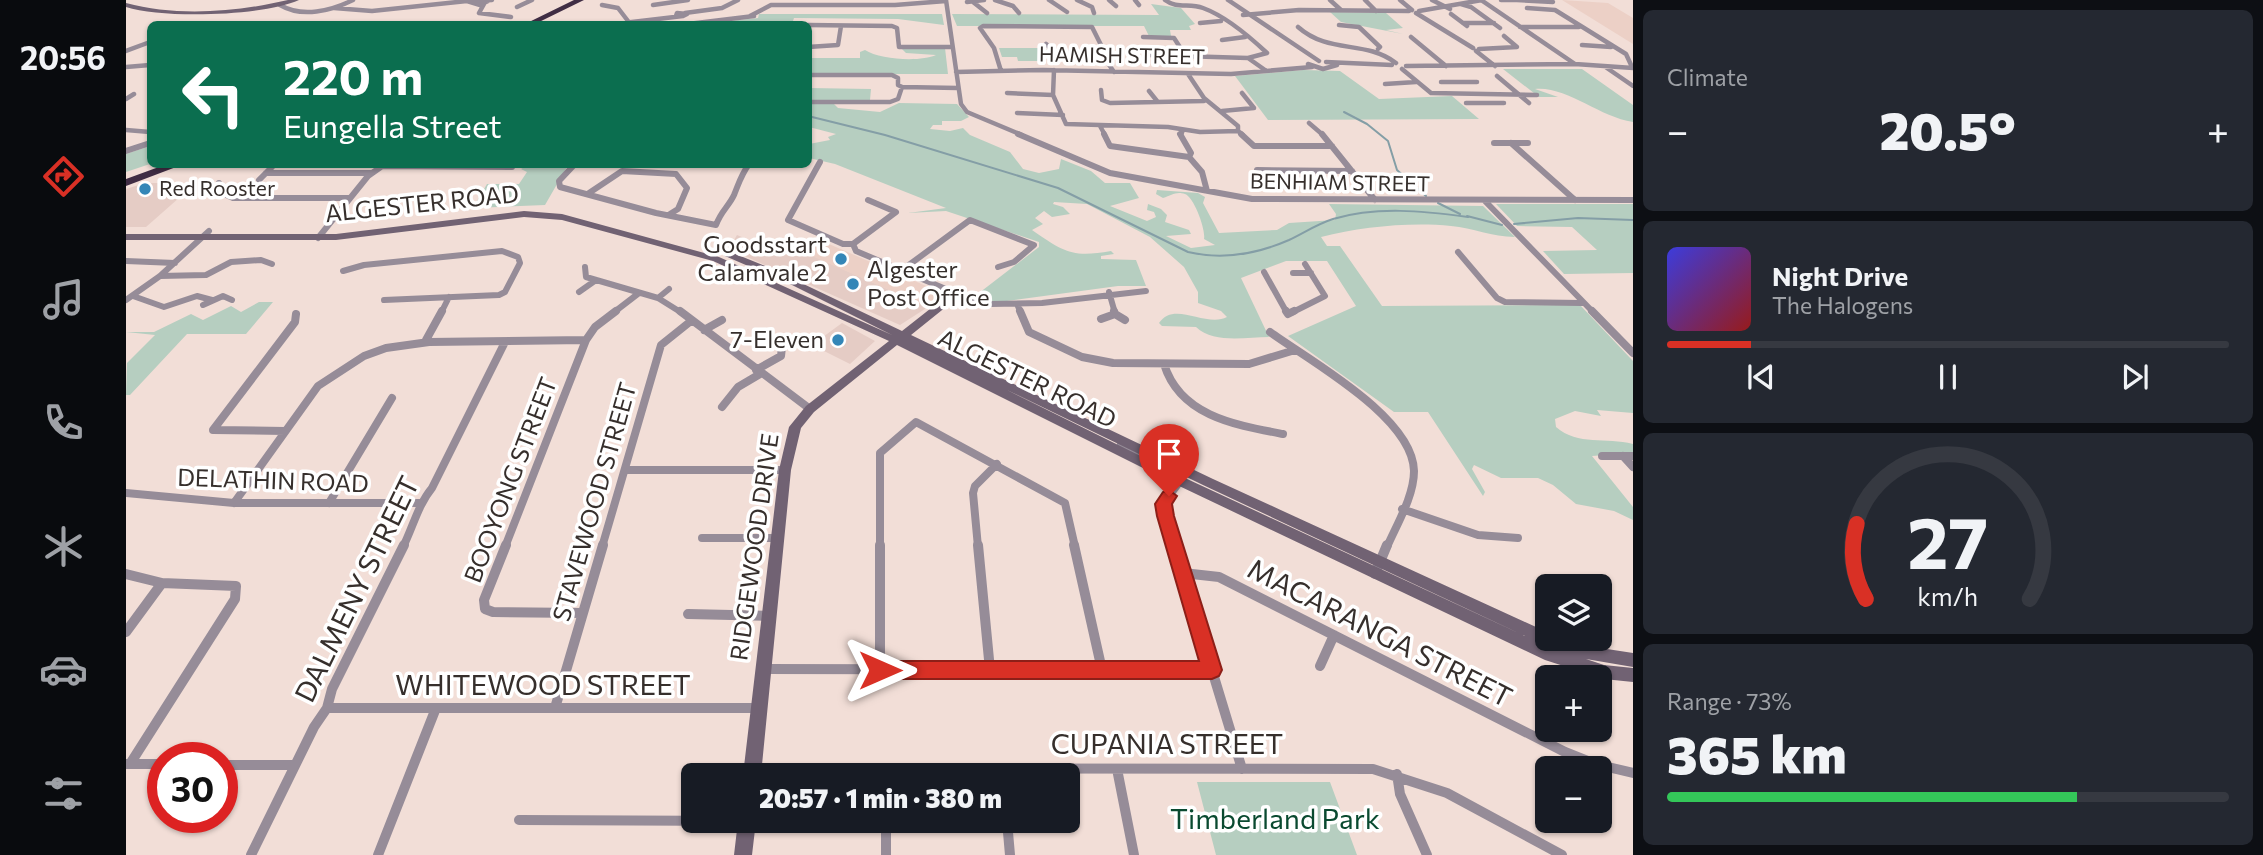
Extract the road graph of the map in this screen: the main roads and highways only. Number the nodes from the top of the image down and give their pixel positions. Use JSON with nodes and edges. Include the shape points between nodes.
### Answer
{"nodes":[{"id":1,"x":296,"y":0,"type":"edge"},
{"id":2,"x":566,"y":0,"type":"edge"},
{"id":3,"x":580,"y":0,"type":"edge"},
{"id":4,"x":587,"y":0,"type":"edge"},
{"id":5,"x":126,"y":5,"type":"edge"},
{"id":6,"x":513,"y":18,"type":"edge"},
{"id":7,"x":535,"y":21,"type":"edge"},
{"id":8,"x":548,"y":21,"type":"edge"},
{"id":9,"x":147,"y":168,"type":"edge"},
{"id":10,"x":168,"y":168,"type":"edge"},
{"id":11,"x":126,"y":175,"type":"edge"},
{"id":12,"x":126,"y":183,"type":"edge"},
{"id":13,"x":126,"y":231,"type":"edge"},
{"id":14,"x":205,"y":235,"type":"junction"},
{"id":15,"x":126,"y":237,"type":"edge"},
{"id":16,"x":953,"y":296,"type":"road end"},
{"id":17,"x":901,"y":338,"type":"junction"},
{"id":18,"x":1377,"y":568,"type":"junction"},
{"id":19,"x":1633,"y":660,"type":"edge"},
{"id":20,"x":1633,"y":675,"type":"edge"},
{"id":21,"x":753,"y":763,"type":"edge"},
{"id":22,"x":746,"y":833,"type":"edge"},
{"id":23,"x":743,"y":855,"type":"edge"}],
"edges":[{"from":1,"to":5,"type":"main road","via":[[226,11],[149,10]]},
{"from":2,"to":6,"type":"highway"},
{"from":3,"to":7,"type":"highway"},
{"from":4,"to":8,"type":"highway"},
{"from":9,"to":11,"type":"highway"},
{"from":10,"to":12,"type":"highway"},
{"from":13,"to":14,"type":"main road","name":"ALGESTER ROAD"},
{"from":14,"to":15,"type":"main road","name":"ALGESTER ROAD"},
{"from":14,"to":17,"type":"main road","name":"ALGESTER ROAD","via":[[320,234],[502,214],[562,217],[728,263]]},
{"from":16,"to":17,"type":"main road","name":"RIDGEWOOD DRIVE"},
{"from":17,"to":18,"type":"main road","name":"ALGESTER ROAD","via":[[1208,482]]},
{"from":17,"to":18,"type":"main road","name":"ALGESTER ROAD","via":[[1180,481]]},
{"from":17,"to":21,"type":"main road","name":"RIDGEWOOD DRIVE","via":[[810,409],[795,427],[785,470]]},
{"from":18,"to":19,"type":"main road","name":"ALGESTER ROAD","via":[[1553,642],[1581,652]]},
{"from":18,"to":20,"type":"main road","name":"ALGESTER ROAD","via":[[1573,665]]},
{"from":22,"to":23,"type":"main road"}]}
